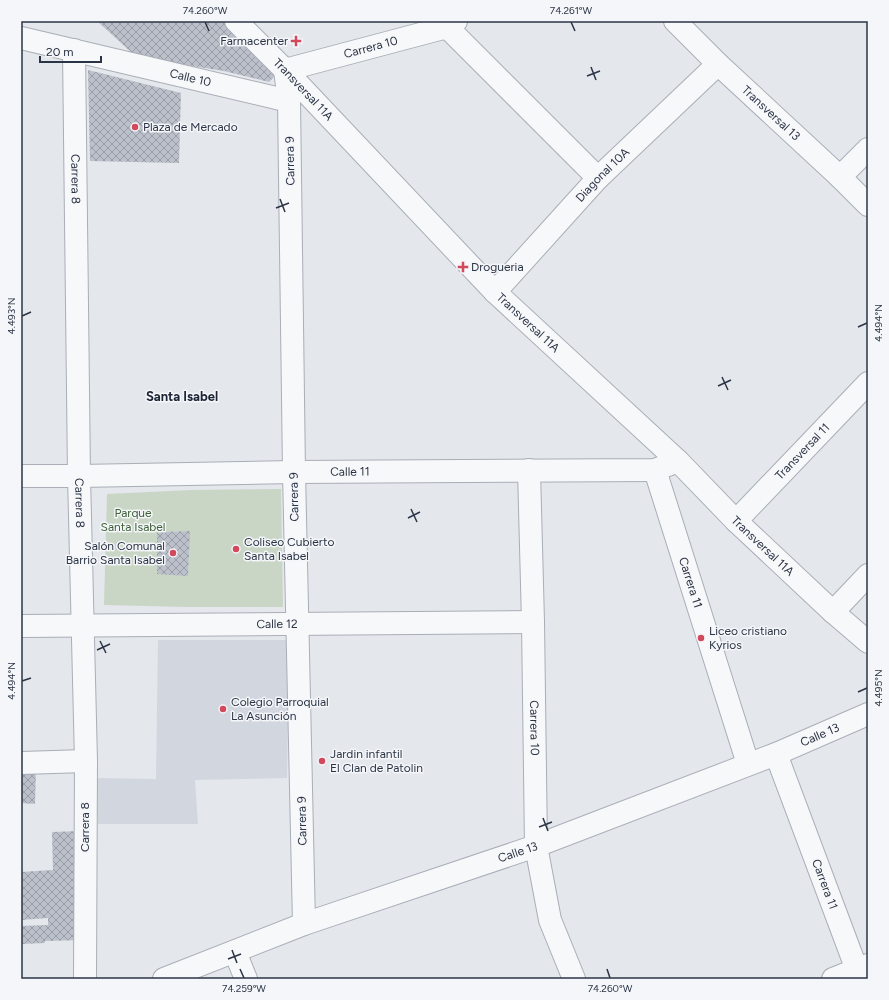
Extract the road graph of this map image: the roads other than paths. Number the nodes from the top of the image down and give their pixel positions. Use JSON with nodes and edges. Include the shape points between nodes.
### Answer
{"nodes":[{"id":1,"x":236,"y":21,"type":"edge"},
{"id":2,"x":675,"y":21,"type":"edge"},
{"id":3,"x":448,"y":23,"type":"edge"},
{"id":4,"x":21,"y":38,"type":"edge"},
{"id":5,"x":74,"y":50,"type":"junction"},
{"id":6,"x":718,"y":64,"type":"junction"},
{"id":7,"x":285,"y":70,"type":"junction"},
{"id":8,"x":289,"y":100,"type":"junction"},
{"id":9,"x":868,"y":149,"type":"edge"},
{"id":10,"x":840,"y":177,"type":"junction"},
{"id":11,"x":598,"y":178,"type":"junction"},
{"id":12,"x":868,"y":205,"type":"edge"},
{"id":13,"x":496,"y":292,"type":"junction"},
{"id":14,"x":868,"y":383,"type":"edge"},
{"id":15,"x":678,"y":461,"type":"junction"},
{"id":16,"x":529,"y":470,"type":"junction"},
{"id":17,"x":656,"y":470,"type":"junction"},
{"id":18,"x":294,"y":472,"type":"junction"},
{"id":19,"x":21,"y":476,"type":"edge"},
{"id":20,"x":79,"y":476,"type":"junction"},
{"id":21,"x":736,"y":521,"type":"junction"},
{"id":22,"x":868,"y":575,"type":"edge"},
{"id":23,"x":832,"y":612,"type":"junction"},
{"id":24,"x":533,"y":622,"type":"junction"},
{"id":25,"x":298,"y":623,"type":"junction"},
{"id":26,"x":82,"y":625,"type":"junction"},
{"id":27,"x":21,"y":626,"type":"edge"},
{"id":28,"x":868,"y":642,"type":"edge"},
{"id":29,"x":868,"y":714,"type":"edge"},
{"id":30,"x":776,"y":754,"type":"junction"},
{"id":31,"x":86,"y":761,"type":"junction"},
{"id":32,"x":21,"y":763,"type":"edge"},
{"id":33,"x":748,"y":764,"type":"junction"},
{"id":34,"x":536,"y":846,"type":"junction"},
{"id":35,"x":304,"y":924,"type":"junction"},
{"id":36,"x":235,"y":952,"type":"junction"},
{"id":37,"x":862,"y":968,"type":"edge"},
{"id":38,"x":85,"y":979,"type":"edge"},
{"id":39,"x":164,"y":979,"type":"edge"},
{"id":40,"x":246,"y":979,"type":"edge"},
{"id":41,"x":574,"y":979,"type":"edge"},
{"id":42,"x":833,"y":979,"type":"edge"}],
"edges":[{"from":1,"to":7,"type":"street","name":"Transversal 11A"},
{"from":2,"to":6,"type":"street","name":"Transversal 13"},
{"from":3,"to":7,"type":"street","name":"Carrera 10"},
{"from":3,"to":11,"type":"street"},
{"from":4,"to":5,"type":"street","name":"Calle 10"},
{"from":5,"to":8,"type":"street","name":"Calle 10"},
{"from":5,"to":20,"type":"street","name":"Carrera 8"},
{"from":6,"to":10,"type":"street","name":"Transversal 13"},
{"from":6,"to":11,"type":"street","name":"Diagonal 10A"},
{"from":7,"to":8,"type":"street","name":"Carrera 9"},
{"from":7,"to":13,"type":"street","name":"Transversal 11A"},
{"from":8,"to":18,"type":"street","name":"Carrera 9"},
{"from":9,"to":10,"type":"street"},
{"from":10,"to":12,"type":"street","name":"Transversal 13"},
{"from":11,"to":13,"type":"street","name":"Diagonal 10A"},
{"from":13,"to":15,"type":"street","name":"Transversal 11A"},
{"from":14,"to":21,"type":"street","name":"Transversal 11"},
{"from":15,"to":17,"type":"street","name":"Calle 11"},
{"from":15,"to":21,"type":"street","name":"Transversal 11A"},
{"from":16,"to":17,"type":"street","name":"Calle 11"},
{"from":16,"to":18,"type":"street","name":"Calle 11"},
{"from":16,"to":24,"type":"street","name":"Carrera 10"},
{"from":17,"to":33,"type":"street","name":"Carrera 11"},
{"from":18,"to":20,"type":"street","name":"Calle 11"},
{"from":18,"to":25,"type":"street","name":"Carrera 9"},
{"from":19,"to":20,"type":"street","name":"Calle 11"},
{"from":20,"to":26,"type":"street","name":"Carrera 8"},
{"from":21,"to":23,"type":"street","name":"Transversal 11A"},
{"from":22,"to":23,"type":"street"},
{"from":23,"to":28,"type":"street","name":"Transversal 11A"},
{"from":24,"to":25,"type":"street","name":"Calle 12"},
{"from":24,"to":34,"type":"street","name":"Carrera 10"},
{"from":25,"to":26,"type":"street","name":"Calle 12"},
{"from":25,"to":35,"type":"street","name":"Carrera 9"},
{"from":26,"to":27,"type":"street","name":"Calle 12"},
{"from":26,"to":31,"type":"street","name":"Carrera 8"},
{"from":29,"to":30,"type":"street","name":"Calle 13"},
{"from":30,"to":33,"type":"street","name":"Calle 13"},
{"from":30,"to":37,"type":"street","name":"Carrera 11"},
{"from":31,"to":32,"type":"street"},
{"from":31,"to":38,"type":"street","name":"Carrera 8"},
{"from":33,"to":34,"type":"street","name":"Calle 13"},
{"from":34,"to":35,"type":"street","name":"Calle 13"},
{"from":34,"to":41,"type":"street","name":"Carrera 10","via":[[550,920]]},
{"from":35,"to":36,"type":"street","name":"Calle 13"},
{"from":36,"to":39,"type":"street","name":"Calle 13"},
{"from":36,"to":40,"type":"street"},
{"from":37,"to":42,"type":"street"}]}
